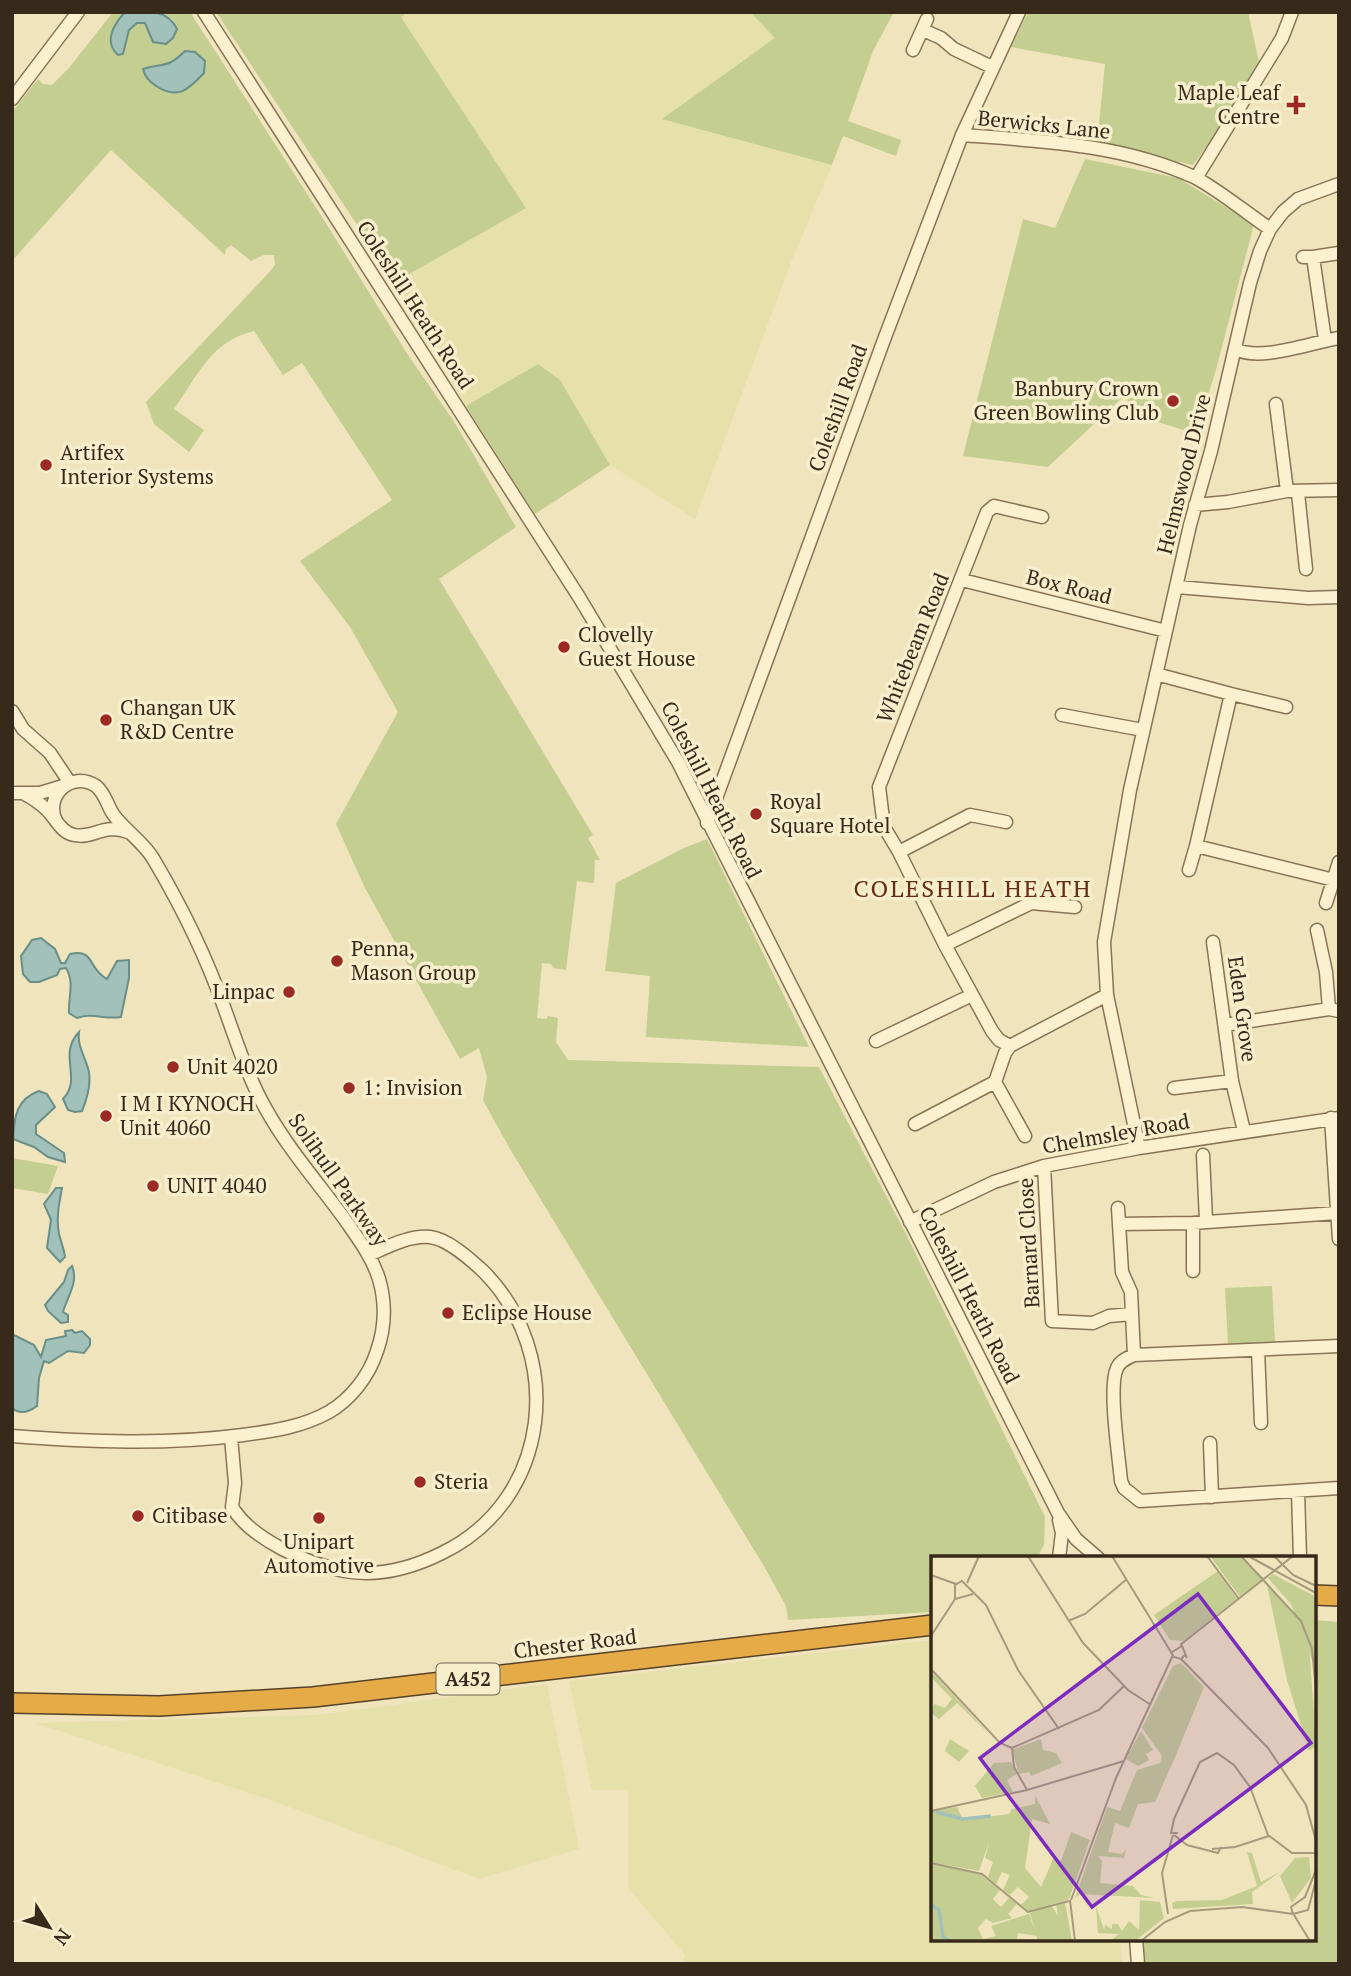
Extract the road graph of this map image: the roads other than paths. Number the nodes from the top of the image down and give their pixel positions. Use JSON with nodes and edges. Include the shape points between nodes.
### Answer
{"nodes":[{"id":1,"x":78,"y":12,"type":"edge"},
{"id":2,"x":204,"y":12,"type":"edge"},
{"id":3,"x":1019,"y":12,"type":"edge"},
{"id":4,"x":1292,"y":12,"type":"edge"},
{"id":5,"x":913,"y":50,"type":"dead end"},
{"id":6,"x":992,"y":66,"type":"junction"},
{"id":7,"x":12,"y":99,"type":"edge"},
{"id":8,"x":962,"y":135,"type":"junction"},
{"id":9,"x":1196,"y":178,"type":"junction"},
{"id":10,"x":1339,"y":184,"type":"edge"},
{"id":11,"x":1269,"y":229,"type":"junction"},
{"id":12,"x":1339,"y":253,"type":"edge"},
{"id":13,"x":1339,"y":338,"type":"edge"},
{"id":14,"x":1325,"y":340,"type":"junction"},
{"id":15,"x":1235,"y":348,"type":"junction"},
{"id":16,"x":1276,"y":404,"type":"dead end"},
{"id":17,"x":1339,"y":490,"type":"edge"},
{"id":18,"x":1293,"y":492,"type":"junction"},
{"id":19,"x":1195,"y":505,"type":"junction"},
{"id":20,"x":1042,"y":517,"type":"dead end"},
{"id":21,"x":1306,"y":569,"type":"dead end"},
{"id":22,"x":962,"y":580,"type":"junction"},
{"id":23,"x":1177,"y":587,"type":"junction"},
{"id":24,"x":1339,"y":597,"type":"edge"},
{"id":25,"x":1166,"y":631,"type":"junction"},
{"id":26,"x":1156,"y":674,"type":"junction"},
{"id":27,"x":1231,"y":694,"type":"junction"},
{"id":28,"x":1286,"y":707,"type":"dead end"},
{"id":29,"x":12,"y":712,"type":"edge"},
{"id":30,"x":1062,"y":715,"type":"dead end"},
{"id":31,"x":1143,"y":730,"type":"junction"},
{"id":32,"x":66,"y":784,"type":"junction"},
{"id":33,"x":18,"y":793,"type":"edge"},
{"id":34,"x":107,"y":805,"type":"junction"},
{"id":35,"x":56,"y":821,"type":"junction"},
{"id":36,"x":1006,"y":822,"type":"dead end"},
{"id":37,"x":707,"y":823,"type":"junction"},
{"id":38,"x":128,"y":832,"type":"junction"},
{"id":39,"x":91,"y":833,"type":"junction"},
{"id":40,"x":1196,"y":846,"type":"junction"},
{"id":41,"x":898,"y":852,"type":"junction"},
{"id":42,"x":1339,"y":862,"type":"edge"},
{"id":43,"x":1189,"y":870,"type":"dead end"},
{"id":44,"x":1334,"y":880,"type":"junction"},
{"id":45,"x":1326,"y":903,"type":"dead end"},
{"id":46,"x":1075,"y":908,"type":"dead end"},
{"id":47,"x":1317,"y":930,"type":"dead end"},
{"id":48,"x":1213,"y":942,"type":"dead end"},
{"id":49,"x":945,"y":945,"type":"junction"},
{"id":50,"x":972,"y":995,"type":"junction"},
{"id":51,"x":1107,"y":995,"type":"junction"},
{"id":52,"x":1334,"y":1010,"type":"edge"},
{"id":53,"x":1225,"y":1025,"type":"junction"},
{"id":54,"x":876,"y":1041,"type":"dead end"},
{"id":55,"x":1010,"y":1046,"type":"junction"},
{"id":56,"x":1232,"y":1081,"type":"junction"},
{"id":57,"x":995,"y":1082,"type":"junction"},
{"id":58,"x":1174,"y":1088,"type":"dead end"},
{"id":59,"x":1335,"y":1118,"type":"edge"},
{"id":60,"x":915,"y":1124,"type":"dead end"},
{"id":61,"x":1244,"y":1131,"type":"junction"},
{"id":62,"x":1025,"y":1136,"type":"dead end"},
{"id":63,"x":1139,"y":1147,"type":"junction"},
{"id":64,"x":1203,"y":1155,"type":"dead end"},
{"id":65,"x":1044,"y":1166,"type":"junction"},
{"id":66,"x":1337,"y":1205,"type":"edge"},
{"id":67,"x":1118,"y":1208,"type":"dead end"},
{"id":68,"x":910,"y":1222,"type":"junction"},
{"id":69,"x":1200,"y":1222,"type":"junction"},
{"id":70,"x":1119,"y":1224,"type":"junction"},
{"id":71,"x":1339,"y":1239,"type":"edge"},
{"id":72,"x":369,"y":1255,"type":"junction"},
{"id":73,"x":1193,"y":1271,"type":"dead end"},
{"id":74,"x":1132,"y":1314,"type":"junction"},
{"id":75,"x":1339,"y":1346,"type":"edge"},
{"id":76,"x":1258,"y":1350,"type":"junction"},
{"id":77,"x":1134,"y":1355,"type":"junction"},
{"id":78,"x":1261,"y":1423,"type":"dead end"},
{"id":79,"x":12,"y":1436,"type":"edge"},
{"id":80,"x":231,"y":1437,"type":"junction"},
{"id":81,"x":1210,"y":1443,"type":"dead end"},
{"id":82,"x":1339,"y":1488,"type":"edge"},
{"id":83,"x":1298,"y":1491,"type":"junction"},
{"id":84,"x":1212,"y":1497,"type":"junction"},
{"id":85,"x":1058,"y":1513,"type":"junction"},
{"id":86,"x":1059,"y":1556,"type":"edge"},
{"id":87,"x":1096,"y":1556,"type":"edge"},
{"id":88,"x":1300,"y":1556,"type":"edge"},
{"id":89,"x":1316,"y":1595,"type":"edge"},
{"id":90,"x":1339,"y":1596,"type":"edge"},
{"id":91,"x":1316,"y":1605,"type":"edge"},
{"id":92,"x":1339,"y":1606,"type":"edge"},
{"id":93,"x":931,"y":1625,"type":"edge"},
{"id":94,"x":12,"y":1703,"type":"edge"},
{"id":95,"x":1136,"y":1941,"type":"edge"},
{"id":96,"x":1138,"y":1964,"type":"edge"}],
"edges":[{"from":1,"to":7,"type":"street"},
{"from":2,"to":37,"type":"street","name":"Coleshill Heath Road","via":[[590,615],[678,762]]},
{"from":3,"to":6,"type":"street","name":"Coleshill Road"},
{"from":4,"to":9,"type":"street","via":[[1282,38]]},
{"from":5,"to":6,"type":"street","via":[[925,24],[954,49]]},
{"from":6,"to":8,"type":"street","name":"Coleshill Road"},
{"from":8,"to":9,"type":"street","name":"Berwicks Lane","via":[[1098,148],[1153,161]]},
{"from":8,"to":37,"type":"street","name":"Coleshill Road"},
{"from":9,"to":11,"type":"street","name":"Berwicks Lane"},
{"from":10,"to":11,"type":"street","via":[[1298,199]]},
{"from":11,"to":15,"type":"street","name":"Helmswood Drive"},
{"from":12,"to":14,"type":"street","via":[[1308,257]]},
{"from":13,"to":14,"type":"street"},
{"from":14,"to":15,"type":"street","via":[[1261,354]]},
{"from":15,"to":19,"type":"street","name":"Helmswood Drive"},
{"from":16,"to":18,"type":"street"},
{"from":17,"to":18,"type":"street"},
{"from":18,"to":19,"type":"street"},
{"from":18,"to":21,"type":"street"},
{"from":19,"to":23,"type":"street","name":"Helmswood Drive"},
{"from":20,"to":22,"type":"street","name":"Whitebeam Road","via":[[995,506],[989,509]]},
{"from":22,"to":25,"type":"street","name":"Box Road"},
{"from":22,"to":41,"type":"street","name":"Whitebeam Road","via":[[878,787],[884,827]]},
{"from":23,"to":24,"type":"street"},
{"from":23,"to":25,"type":"street","name":"Helmswood Drive"},
{"from":25,"to":26,"type":"street","name":"Helmswood Drive"},
{"from":26,"to":27,"type":"street"},
{"from":26,"to":31,"type":"street","name":"Helmswood Drive"},
{"from":27,"to":28,"type":"street"},
{"from":27,"to":40,"type":"street"},
{"from":29,"to":32,"type":"street","via":[[50,753]]},
{"from":30,"to":31,"type":"street"},
{"from":31,"to":51,"type":"street","name":"Helmswood Drive","via":[[1104,942]]},
{"from":32,"to":33,"type":"street","via":[[40,793]]},
{"from":32,"to":34,"type":"street","via":[[80,781],[96,786]]},
{"from":32,"to":35,"type":"street","via":[[54,799]]},
{"from":33,"to":35,"type":"street","via":[[47,810]]},
{"from":34,"to":38,"type":"street","name":"Solihull Parkway"},
{"from":34,"to":39,"type":"street","via":[[105,819]]},
{"from":35,"to":39,"type":"street","via":[[69,833]]},
{"from":36,"to":41,"type":"street","via":[[970,815]]},
{"from":37,"to":68,"type":"street","name":"Coleshill Heath Road"},
{"from":38,"to":39,"type":"street","via":[[116,828]]},
{"from":38,"to":72,"type":"street","name":"Solihull Parkway","via":[[153,857],[170,889],[209,968],[247,1072],[275,1125]]},
{"from":40,"to":43,"type":"street"},
{"from":40,"to":44,"type":"street"},
{"from":41,"to":49,"type":"street","name":"Whitebeam Road"},
{"from":42,"to":44,"type":"street"},
{"from":44,"to":45,"type":"street"},
{"from":46,"to":49,"type":"street","via":[[1031,902]]},
{"from":47,"to":52,"type":"street"},
{"from":48,"to":53,"type":"street","name":"Eden Grove"},
{"from":49,"to":50,"type":"street","name":"Whitebeam Road"},
{"from":50,"to":54,"type":"street"},
{"from":50,"to":55,"type":"street","name":"Whitebeam Road","via":[[999,1040]]},
{"from":51,"to":55,"type":"street"},
{"from":51,"to":63,"type":"street","name":"Helmswood Drive"},
{"from":52,"to":53,"type":"street"},
{"from":53,"to":56,"type":"street","name":"Eden Grove"},
{"from":55,"to":57,"type":"street"},
{"from":56,"to":58,"type":"street","name":"Eden Grove"},
{"from":56,"to":61,"type":"street","name":"Eden Grove"},
{"from":57,"to":60,"type":"street"},
{"from":57,"to":62,"type":"street"},
{"from":59,"to":61,"type":"street","name":"Chelmsley Road"},
{"from":59,"to":66,"type":"street"},
{"from":61,"to":63,"type":"street","name":"Chelmsley Road"},
{"from":63,"to":65,"type":"street","name":"Chelmsley Road"},
{"from":64,"to":69,"type":"street"},
{"from":65,"to":68,"type":"street","name":"Chelmsley Road","via":[[994,1182]]},
{"from":65,"to":74,"type":"street","name":"Barnard Close","via":[[1052,1321],[1093,1323]]},
{"from":66,"to":69,"type":"street"},
{"from":66,"to":71,"type":"street"},
{"from":67,"to":70,"type":"street"},
{"from":68,"to":85,"type":"street","name":"Coleshill Heath Road"},
{"from":69,"to":70,"type":"street"},
{"from":69,"to":73,"type":"street"},
{"from":70,"to":74,"type":"street","via":[[1122,1272],[1131,1292]]},
{"from":72,"to":80,"type":"street","name":"Solihull Parkway","via":[[383,1295],[383,1327],[376,1355],[362,1381],[342,1403],[318,1418]]},
{"from":72,"to":80,"type":"street","via":[[411,1239],[434,1238],[478,1267],[517,1315],[536,1372],[538,1407],[525,1465],[506,1497],[466,1538],[422,1563],[368,1572],[333,1569],[300,1559],[237,1515],[232,1507]]},
{"from":74,"to":77,"type":"street"},
{"from":75,"to":76,"type":"street"},
{"from":76,"to":77,"type":"street"},
{"from":76,"to":78,"type":"street"},
{"from":77,"to":84,"type":"street","via":[[1116,1370],[1114,1387],[1124,1488],[1140,1502]]},
{"from":79,"to":80,"type":"street","name":"Solihull Parkway","via":[[132,1442]]},
{"from":81,"to":84,"type":"street"},
{"from":82,"to":83,"type":"street"},
{"from":83,"to":84,"type":"street"},
{"from":83,"to":88,"type":"street"},
{"from":85,"to":86,"type":"street","name":"Coleshill Heath Road"},
{"from":85,"to":87,"type":"street","name":"Coleshill Heath Road","via":[[1076,1539]]},
{"from":89,"to":90,"type":"highway"},
{"from":91,"to":92,"type":"highway"},
{"from":93,"to":94,"type":"highway","name":"Chester Road","number":"A452","via":[[313,1697],[159,1706]]},
{"from":95,"to":96,"type":"street"}]}
